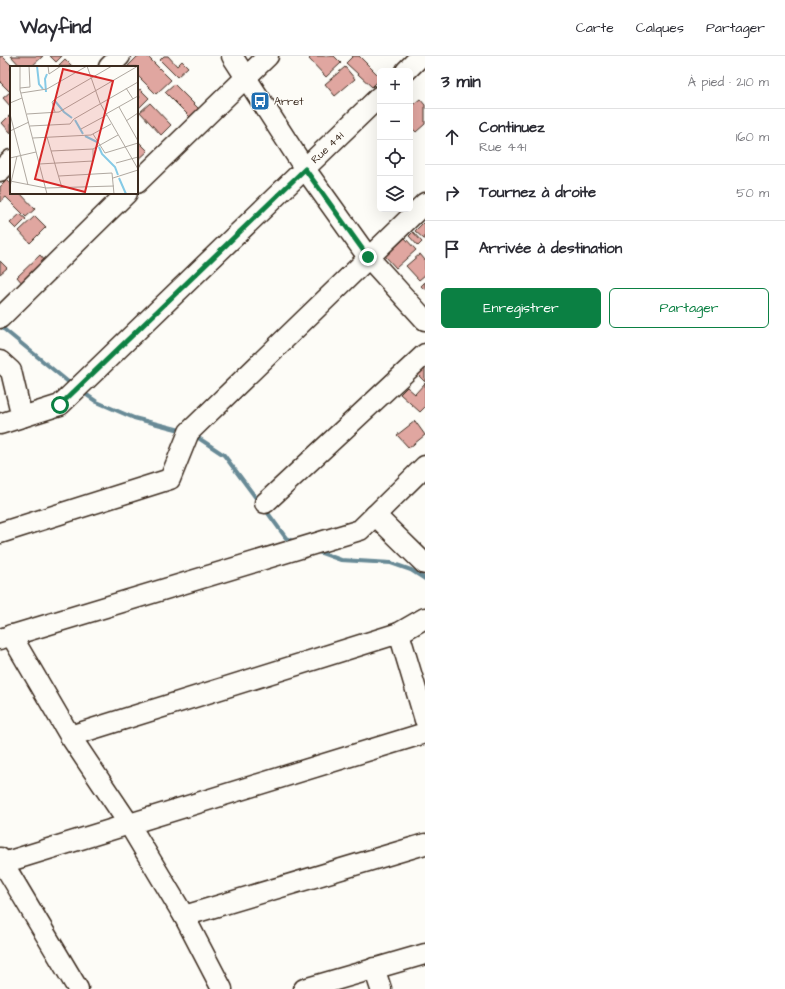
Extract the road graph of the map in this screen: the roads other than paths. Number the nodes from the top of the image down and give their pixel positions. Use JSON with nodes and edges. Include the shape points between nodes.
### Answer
{"nodes":[{"id":1,"x":120,"y":56,"type":"edge"},
{"id":2,"x":232,"y":56,"type":"edge"},
{"id":3,"x":268,"y":56,"type":"edge"},
{"id":4,"x":421,"y":56,"type":"edge"},
{"id":5,"x":110,"y":66,"type":"edge"},
{"id":6,"x":409,"y":68,"type":"edge"},
{"id":7,"x":246,"y":77,"type":"junction"},
{"id":8,"x":377,"y":99,"type":"edge"},
{"id":9,"x":10,"y":161,"type":"edge"},
{"id":10,"x":305,"y":169,"type":"junction"},
{"id":11,"x":0,"y":171,"type":"edge"},
{"id":12,"x":138,"y":182,"type":"edge"},
{"id":13,"x":126,"y":194,"type":"edge"},
{"id":14,"x":425,"y":203,"type":"edge"},
{"id":15,"x":368,"y":257,"type":"junction"},
{"id":16,"x":0,"y":318,"type":"edge"},
{"id":17,"x":425,"y":320,"type":"edge"},
{"id":18,"x":425,"y":354,"type":"edge"},
{"id":19,"x":0,"y":361,"type":"edge"},
{"id":20,"x":22,"y":417,"type":"junction"},
{"id":21,"x":0,"y":424,"type":"edge"},
{"id":22,"x":425,"y":466,"type":"edge"},
{"id":23,"x":265,"y":503,"type":"dead end"},
{"id":24,"x":375,"y":515,"type":"junction"},
{"id":25,"x":0,"y":533,"type":"edge"},
{"id":26,"x":425,"y":564,"type":"edge"},
{"id":27,"x":425,"y":618,"type":"edge"},
{"id":28,"x":399,"y":633,"type":"junction"},
{"id":29,"x":6,"y":637,"type":"edge"},
{"id":30,"x":425,"y":720,"type":"edge"},
{"id":31,"x":425,"y":733,"type":"edge"},
{"id":32,"x":70,"y":736,"type":"junction"},
{"id":33,"x":129,"y":824,"type":"junction"},
{"id":34,"x":425,"y":844,"type":"edge"},
{"id":35,"x":1,"y":860,"type":"edge"},
{"id":36,"x":184,"y":916,"type":"junction"},
{"id":37,"x":425,"y":954,"type":"edge"},
{"id":38,"x":374,"y":968,"type":"junction"},
{"id":39,"x":78,"y":989,"type":"edge"},
{"id":40,"x":222,"y":989,"type":"edge"},
{"id":41,"x":304,"y":989,"type":"edge"},
{"id":42,"x":381,"y":989,"type":"edge"}],
"edges":[{"from":1,"to":5,"type":"street"},
{"from":2,"to":7,"type":"street"},
{"from":3,"to":7,"type":"street"},
{"from":4,"to":6,"type":"street"},
{"from":7,"to":10,"type":"street"},
{"from":7,"to":12,"type":"street"},
{"from":8,"to":10,"type":"street","name":"Rue 441"},
{"from":9,"to":11,"type":"street"},
{"from":10,"to":15,"type":"street"},
{"from":10,"to":20,"type":"street","name":"Rue 441","via":[[60,405]]},
{"from":13,"to":16,"type":"street"},
{"from":14,"to":15,"type":"street"},
{"from":15,"to":17,"type":"street"},
{"from":15,"to":25,"type":"street","via":[[189,432],[170,479]]},
{"from":18,"to":23,"type":"street"},
{"from":19,"to":20,"type":"street","via":[[11,371]]},
{"from":20,"to":21,"type":"street","name":"Rue 441"},
{"from":22,"to":24,"type":"street"},
{"from":24,"to":26,"type":"street"},
{"from":24,"to":29,"type":"street","via":[[360,530]]},
{"from":27,"to":28,"type":"street"},
{"from":28,"to":30,"type":"street"},
{"from":28,"to":32,"type":"street"},
{"from":29,"to":32,"type":"street"},
{"from":31,"to":33,"type":"street"},
{"from":32,"to":33,"type":"street"},
{"from":33,"to":35,"type":"street"},
{"from":33,"to":36,"type":"street"},
{"from":34,"to":36,"type":"street"},
{"from":35,"to":39,"type":"street"},
{"from":36,"to":40,"type":"street"},
{"from":37,"to":38,"type":"street"},
{"from":38,"to":41,"type":"street"},
{"from":38,"to":42,"type":"street"}]}
